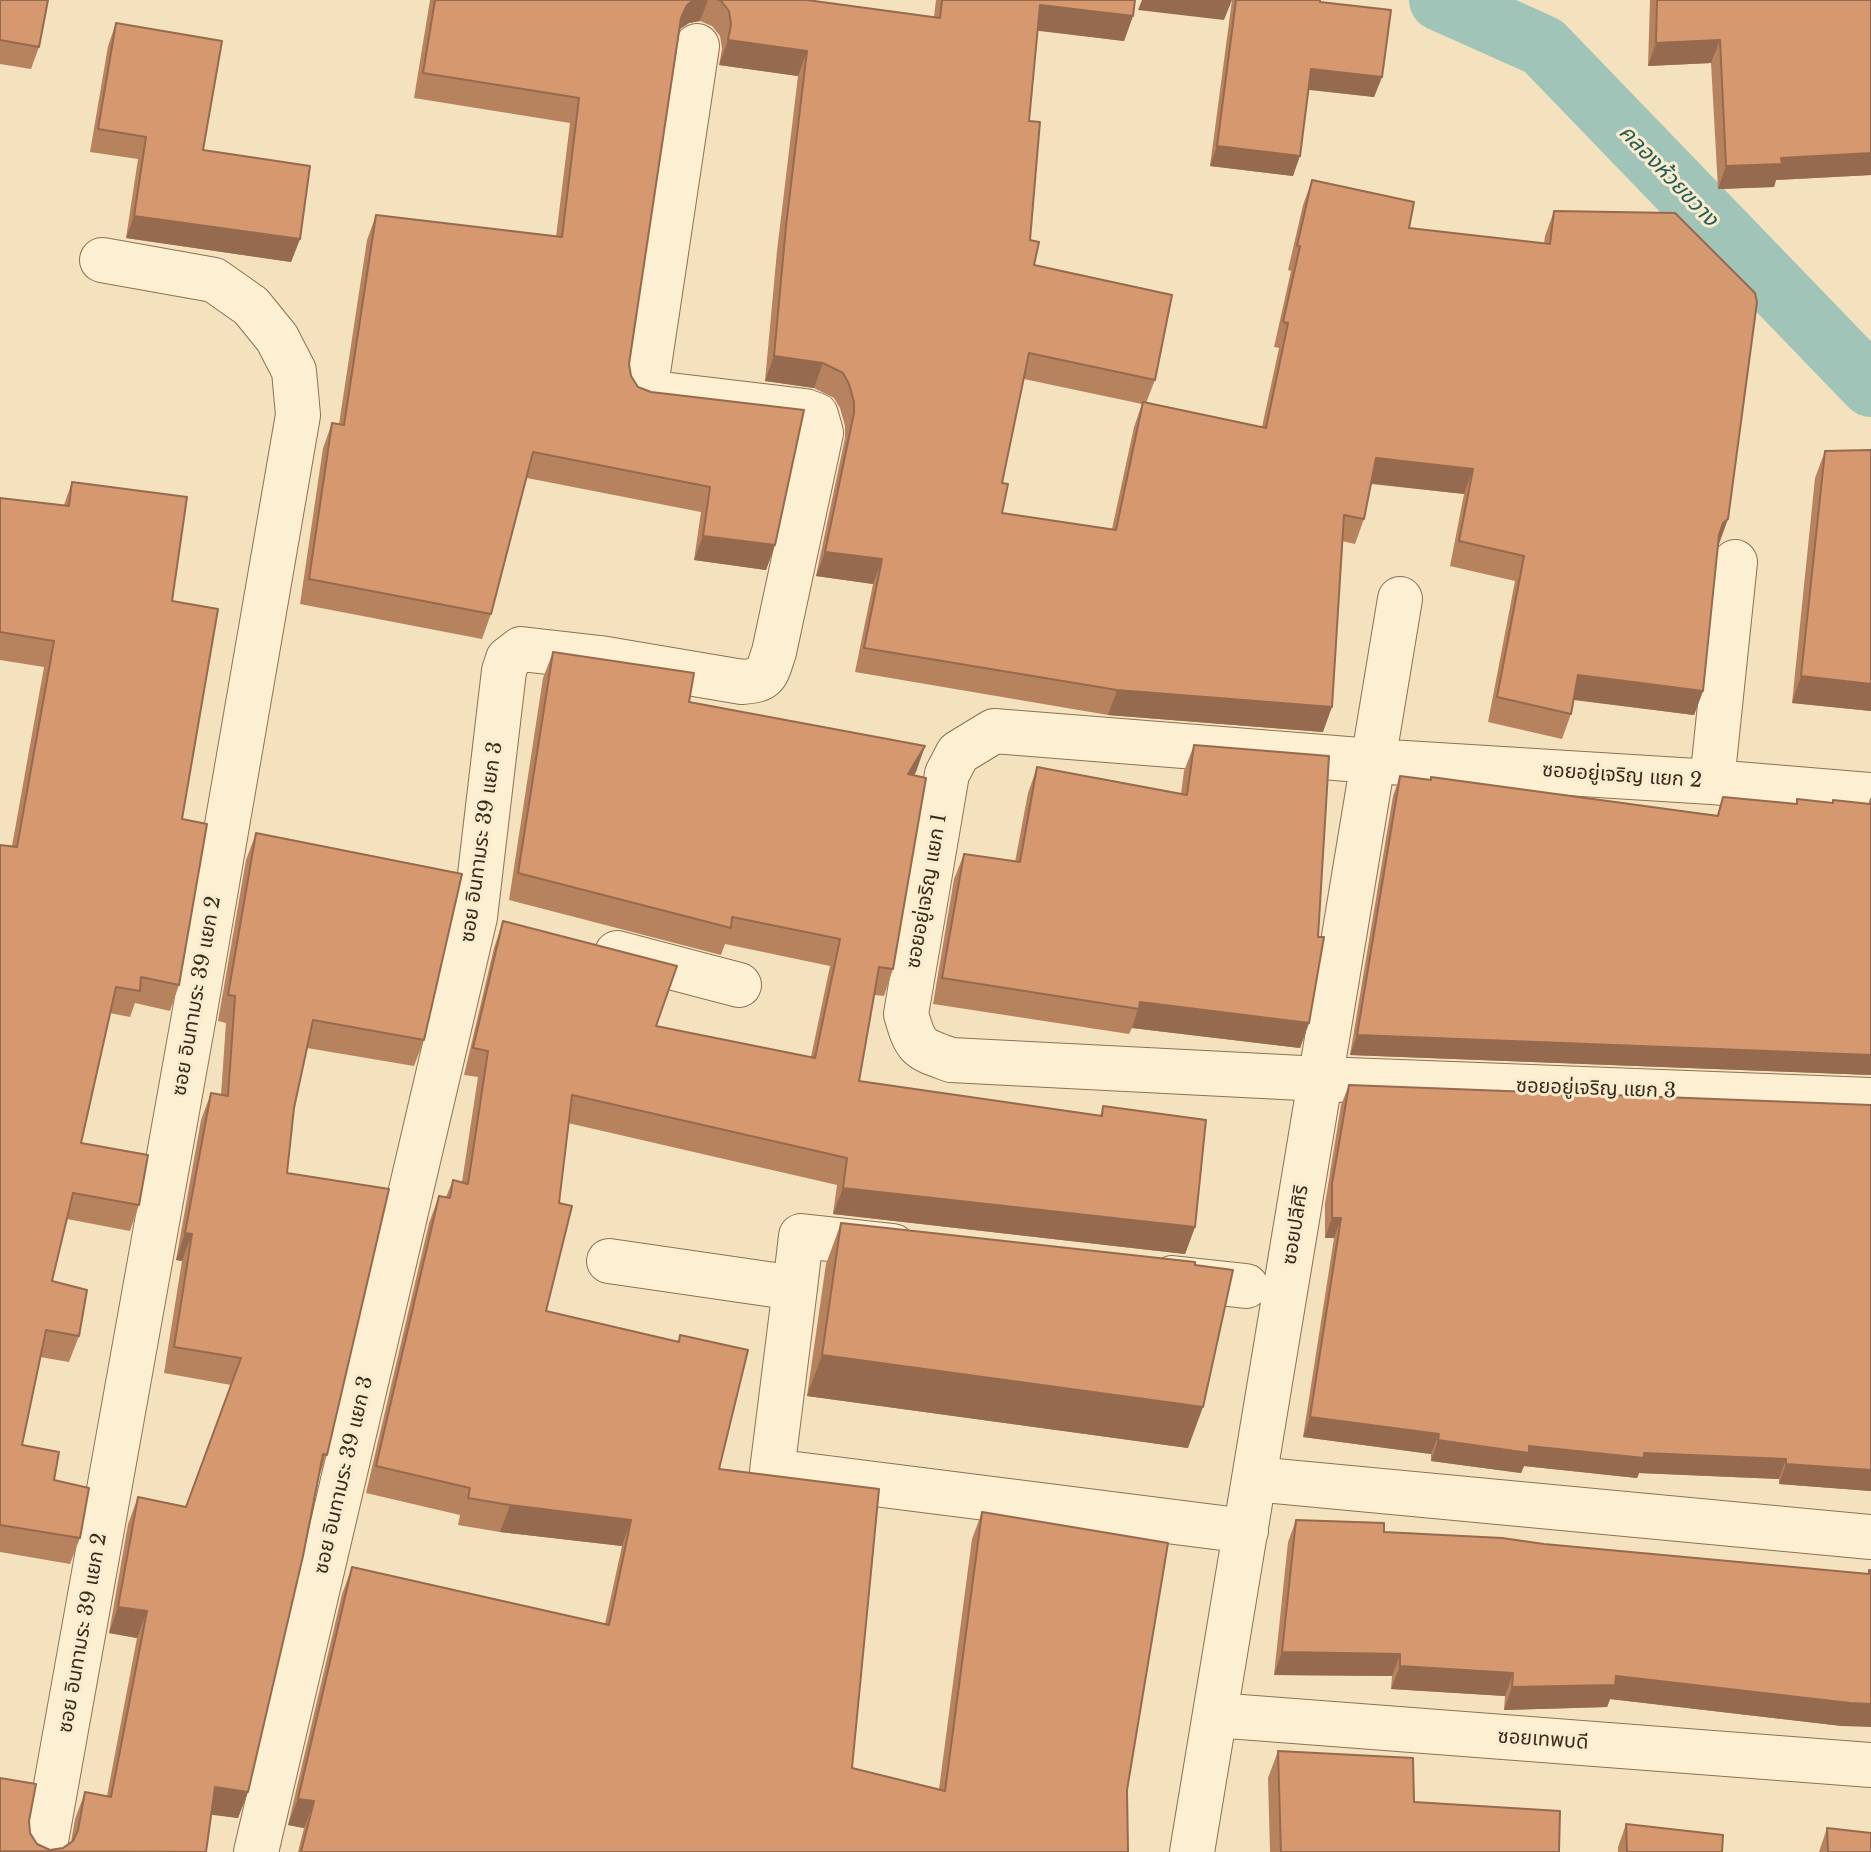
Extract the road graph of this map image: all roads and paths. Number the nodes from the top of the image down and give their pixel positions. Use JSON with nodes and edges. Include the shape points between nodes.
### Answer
{"nodes":[{"id":1,"x":697,"y":46,"type":"dead end"},
{"id":2,"x":102,"y":260,"type":"dead end"},
{"id":3,"x":1735,"y":562,"type":"dead end"},
{"id":4,"x":1400,"y":599,"type":"dead end"},
{"id":5,"x":1373,"y":761,"type":"junction"},
{"id":6,"x":1712,"y":782,"type":"junction"},
{"id":7,"x":1871,"y":795,"type":"edge"},
{"id":8,"x":475,"y":917,"type":"junction"},
{"id":9,"x":519,"y":928,"type":"edge"},
{"id":10,"x":578,"y":943,"type":"edge"},
{"id":11,"x":739,"y":985,"type":"dead end"},
{"id":12,"x":1321,"y":1079,"type":"junction"},
{"id":13,"x":1871,"y":1100,"type":"edge"},
{"id":14,"x":924,"y":1250,"type":"edge"},
{"id":15,"x":609,"y":1261,"type":"dead end"},
{"id":16,"x":1139,"y":1274,"type":"edge"},
{"id":17,"x":1246,"y":1286,"type":"dead end"},
{"id":18,"x":795,"y":1288,"type":"junction"},
{"id":19,"x":1254,"y":1479,"type":"junction"},
{"id":20,"x":1246,"y":1531,"type":"junction"},
{"id":21,"x":1871,"y":1537,"type":"edge"},
{"id":22,"x":1215,"y":1715,"type":"junction"},
{"id":23,"x":1871,"y":1765,"type":"edge"},
{"id":24,"x":44,"y":1852,"type":"edge"},
{"id":25,"x":256,"y":1852,"type":"edge"},
{"id":26,"x":1192,"y":1852,"type":"edge"}],
"edges":[{"from":1,"to":8,"type":"street","name":"ซอย อินทามระ 39 แยก 3","via":[[645,392],[816,415],[821,433],[774,652],[766,675],[742,682],[521,649],[508,659]]},
{"from":2,"to":24,"type":"street","name":"ซอย อินทามระ 39 แยก 2","via":[[214,280],[251,306],[277,338],[294,371],[298,415]]},
{"from":3,"to":6,"type":"street"},
{"from":4,"to":5,"type":"street","name":"ซอยปลีศิริ"},
{"from":5,"to":6,"type":"street","name":"ซอยอยู่เจริญ แยก 2"},
{"from":5,"to":12,"type":"street","name":"ซอยปลีศิริ"},
{"from":5,"to":12,"type":"street","name":"ซอยอยู่เจริญ แยก 1","via":[[994,731],[958,753],[947,774],[907,1005],[913,1036],[923,1050],[951,1060]]},
{"from":6,"to":7,"type":"street","name":"ซอยอยู่เจริญ แยก 2"},
{"from":8,"to":9,"type":"street"},
{"from":8,"to":25,"type":"street","name":"ซอย อินทามระ 39 แยก 3"},
{"from":10,"to":11,"type":"street"},
{"from":12,"to":13,"type":"street","name":"ซอยอยู่เจริญ แยก 3"},
{"from":12,"to":19,"type":"street","name":"ซอยปลีศิริ"},
{"from":14,"to":18,"type":"street","via":[[801,1236]]},
{"from":15,"to":18,"type":"street"},
{"from":16,"to":17,"type":"street"},
{"from":18,"to":20,"type":"street","via":[[772,1471]]},
{"from":19,"to":20,"type":"street","name":"ซอยปลีศิริ"},
{"from":19,"to":21,"type":"street"},
{"from":20,"to":22,"type":"street","name":"ซอยปลีศิริ"},
{"from":22,"to":23,"type":"street","name":"ซอยเทพบดี"},
{"from":22,"to":26,"type":"street","name":"ซอยปลีศิริ"}]}
